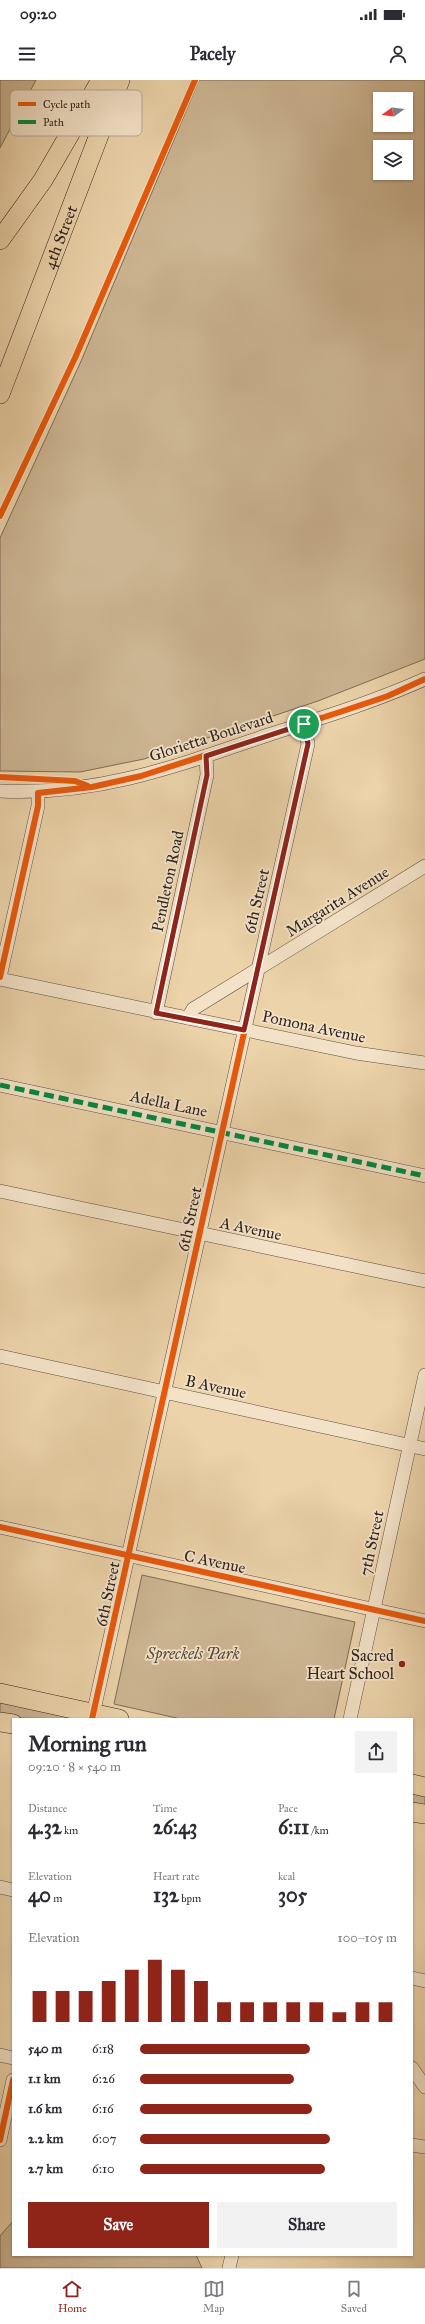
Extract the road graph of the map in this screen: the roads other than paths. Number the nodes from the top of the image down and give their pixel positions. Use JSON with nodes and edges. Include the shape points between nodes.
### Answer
{"nodes":[{"id":1,"x":101,"y":80,"type":"edge"},
{"id":2,"x":120,"y":80,"type":"edge"},
{"id":3,"x":95,"y":90,"type":"edge"},
{"id":4,"x":116,"y":90,"type":"edge"},
{"id":5,"x":69,"y":136,"type":"edge"},
{"id":6,"x":99,"y":136,"type":"edge"},
{"id":7,"x":0,"y":240,"type":"edge"},
{"id":8,"x":0,"y":394,"type":"edge"},
{"id":9,"x":425,"y":679,"type":"edge"},
{"id":10,"x":304,"y":724,"type":"junction"},
{"id":11,"x":206,"y":756,"type":"junction"},
{"id":12,"x":0,"y":791,"type":"edge"},
{"id":13,"x":38,"y":793,"type":"junction"},
{"id":14,"x":425,"y":866,"type":"edge"},
{"id":15,"x":258,"y":970,"type":"junction"},
{"id":16,"x":0,"y":978,"type":"edge"},
{"id":17,"x":156,"y":1013,"type":"junction"},
{"id":18,"x":188,"y":1018,"type":"junction"},
{"id":19,"x":244,"y":1030,"type":"junction"},
{"id":20,"x":425,"y":1061,"type":"edge"},
{"id":21,"x":0,"y":1085,"type":"edge"},
{"id":22,"x":221,"y":1131,"type":"junction"},
{"id":23,"x":425,"y":1176,"type":"edge"},
{"id":24,"x":0,"y":1191,"type":"edge"},
{"id":25,"x":199,"y":1234,"type":"junction"},
{"id":26,"x":425,"y":1282,"type":"edge"},
{"id":27,"x":0,"y":1356,"type":"edge"},
{"id":28,"x":425,"y":1375,"type":"edge"},
{"id":29,"x":164,"y":1393,"type":"junction"},
{"id":30,"x":410,"y":1446,"type":"junction"},
{"id":31,"x":425,"y":1449,"type":"edge"},
{"id":32,"x":0,"y":1527,"type":"edge"},
{"id":33,"x":128,"y":1555,"type":"junction"},
{"id":34,"x":374,"y":1610,"type":"junction"},
{"id":35,"x":425,"y":1621,"type":"edge"},
{"id":36,"x":0,"y":1693,"type":"edge"},
{"id":37,"x":93,"y":1716,"type":"edge"},
{"id":38,"x":110,"y":1718,"type":"edge"},
{"id":39,"x":350,"y":1718,"type":"edge"},
{"id":40,"x":0,"y":1722,"type":"edge"},
{"id":41,"x":12,"y":1724,"type":"edge"},
{"id":42,"x":413,"y":1784,"type":"edge"},
{"id":43,"x":425,"y":1787,"type":"edge"},
{"id":44,"x":413,"y":1812,"type":"edge"},
{"id":45,"x":425,"y":1814,"type":"edge"},
{"id":46,"x":413,"y":1978,"type":"edge"},
{"id":47,"x":425,"y":1981,"type":"edge"},
{"id":48,"x":0,"y":2055,"type":"edge"},
{"id":49,"x":12,"y":2058,"type":"edge"},
{"id":50,"x":413,"y":2069,"type":"edge"},
{"id":51,"x":12,"y":2085,"type":"edge"},
{"id":52,"x":425,"y":2087,"type":"edge"},
{"id":53,"x":0,"y":2140,"type":"edge"},
{"id":54,"x":413,"y":2145,"type":"edge"},
{"id":55,"x":425,"y":2148,"type":"edge"},
{"id":56,"x":232,"y":2256,"type":"edge"},
{"id":57,"x":229,"y":2268,"type":"edge"}],
"edges":[{"from":1,"to":3,"type":"highway"},
{"from":2,"to":4,"type":"highway","name":"4th Street"},
{"from":5,"to":7,"type":"highway","via":[[43,180]]},
{"from":6,"to":8,"type":"highway","name":"4th Street"},
{"from":9,"to":10,"type":"street","name":"Glorietta Boulevard","via":[[388,696]]},
{"from":10,"to":11,"type":"street","name":"Glorietta Boulevard"},
{"from":10,"to":15,"type":"street","name":"6th Street","via":[[308,744]]},
{"from":11,"to":13,"type":"street","name":"Glorietta Boulevard","via":[[124,781]]},
{"from":11,"to":17,"type":"street","name":"Pendleton Road","via":[[207,775]]},
{"from":12,"to":13,"type":"street","name":"Glorietta Boulevard"},
{"from":13,"to":16,"type":"street","via":[[38,806]]},
{"from":14,"to":15,"type":"street","name":"Margarita Avenue"},
{"from":15,"to":18,"type":"street","name":"Margarita Avenue","via":[[193,1009]]},
{"from":15,"to":19,"type":"street","name":"6th Street"},
{"from":16,"to":17,"type":"street","name":"Pomona Avenue"},
{"from":17,"to":18,"type":"street","name":"Pomona Avenue"},
{"from":18,"to":19,"type":"street","name":"Pomona Avenue"},
{"from":19,"to":20,"type":"street","name":"Pomona Avenue","via":[[356,1053]]},
{"from":19,"to":22,"type":"street","name":"6th Street"},
{"from":21,"to":22,"type":"street","name":"Adella Lane"},
{"from":22,"to":23,"type":"street","name":"Adella Lane"},
{"from":22,"to":25,"type":"street","name":"6th Street"},
{"from":24,"to":25,"type":"street","name":"A Avenue"},
{"from":25,"to":26,"type":"street","name":"A Avenue"},
{"from":25,"to":29,"type":"street","name":"6th Street"},
{"from":27,"to":29,"type":"street","name":"B Avenue"},
{"from":28,"to":30,"type":"street","name":"7th Street"},
{"from":29,"to":30,"type":"street","name":"B Avenue"},
{"from":29,"to":33,"type":"street","name":"6th Street"},
{"from":30,"to":31,"type":"street","name":"B Avenue"},
{"from":30,"to":34,"type":"street","name":"7th Street"},
{"from":32,"to":33,"type":"street","name":"C Avenue"},
{"from":33,"to":34,"type":"street","name":"C Avenue"},
{"from":33,"to":37,"type":"street","name":"6th Street"},
{"from":34,"to":35,"type":"street","name":"C Avenue"},
{"from":34,"to":39,"type":"street","name":"7th Street"},
{"from":36,"to":37,"type":"highway"},
{"from":37,"to":38,"type":"highway"},
{"from":40,"to":41,"type":"highway"},
{"from":42,"to":43,"type":"highway"},
{"from":44,"to":45,"type":"highway"},
{"from":46,"to":47,"type":"street"},
{"from":48,"to":49,"type":"street"},
{"from":50,"to":52,"type":"street"},
{"from":51,"to":53,"type":"street"},
{"from":54,"to":55,"type":"street"},
{"from":56,"to":57,"type":"street"}]}
